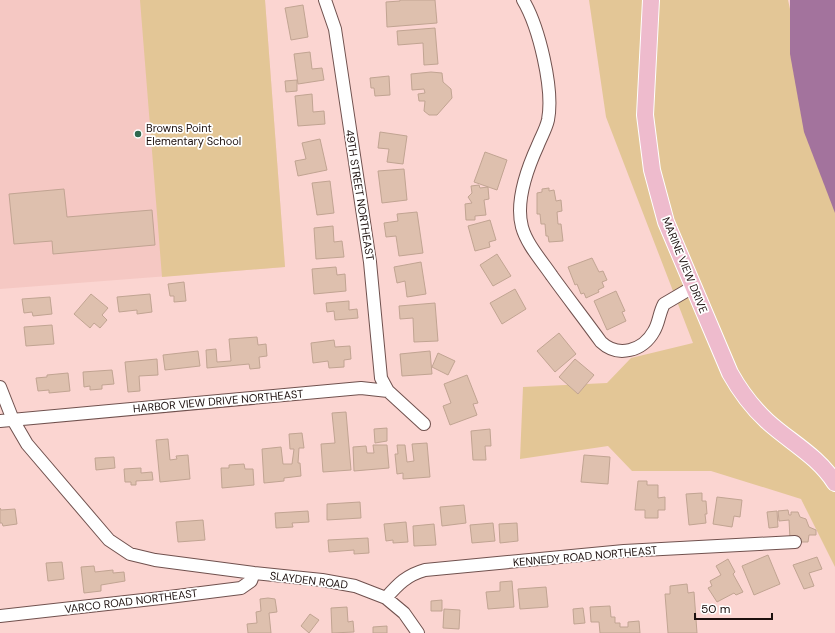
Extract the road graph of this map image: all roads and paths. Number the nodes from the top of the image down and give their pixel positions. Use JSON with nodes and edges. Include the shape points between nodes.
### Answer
{"nodes":[{"id":1,"x":325,"y":0,"type":"edge"},
{"id":2,"x":523,"y":0,"type":"edge"},
{"id":3,"x":651,"y":0,"type":"edge"},
{"id":4,"x":694,"y":287,"type":"junction"},
{"id":5,"x":0,"y":387,"type":"edge"},
{"id":6,"x":388,"y":391,"type":"junction"},
{"id":7,"x":13,"y":420,"type":"junction"},
{"id":8,"x":0,"y":421,"type":"edge"},
{"id":9,"x":424,"y":424,"type":"dead end"},
{"id":10,"x":835,"y":483,"type":"edge"},
{"id":11,"x":795,"y":542,"type":"dead end"},
{"id":12,"x":254,"y":573,"type":"junction"},
{"id":13,"x":386,"y":598,"type":"junction"},
{"id":14,"x":0,"y":616,"type":"edge"},
{"id":15,"x":418,"y":633,"type":"edge"}],
"edges":[{"from":1,"to":6,"type":"street","name":"49TH STREET NORTHEAST","via":[[335,29],[370,262],[381,378]]},
{"from":2,"to":4,"type":"street","via":[[536,25],[549,99],[546,127],[528,169],[522,194],[522,227],[528,239],[601,342],[614,351],[634,349],[647,342],[655,330],[664,304]]},
{"from":3,"to":4,"type":"main road","name":"MARINE VIEW DRIVE","via":[[645,114],[652,170],[664,215]]},
{"from":4,"to":10,"type":"main road","name":"MARINE VIEW DRIVE","via":[[738,388],[768,422],[817,461]]},
{"from":5,"to":7,"type":"street","name":"SLAYDEN ROAD"},
{"from":6,"to":7,"type":"street","name":"HARBOR VIEW DRIVE NORTHEAST","via":[[350,388]]},
{"from":6,"to":9,"type":"street"},
{"from":7,"to":8,"type":"street","name":"HARBOR VIEW DRIVE NORTHEAST"},
{"from":7,"to":12,"type":"street","name":"SLAYDEN ROAD","via":[[27,444],[108,540],[130,554],[155,560]]},
{"from":11,"to":13,"type":"street","name":"KENNEDY ROAD NORTHEAST","via":[[624,551],[425,570],[411,574]]},
{"from":12,"to":13,"type":"street","name":"SLAYDEN ROAD","via":[[338,582],[365,588]]},
{"from":12,"to":14,"type":"street","name":"VARCO ROAD NORTHEAST","via":[[251,581],[241,588]]},
{"from":13,"to":15,"type":"street","name":"SLAYDEN ROAD","via":[[404,614]]}]}
